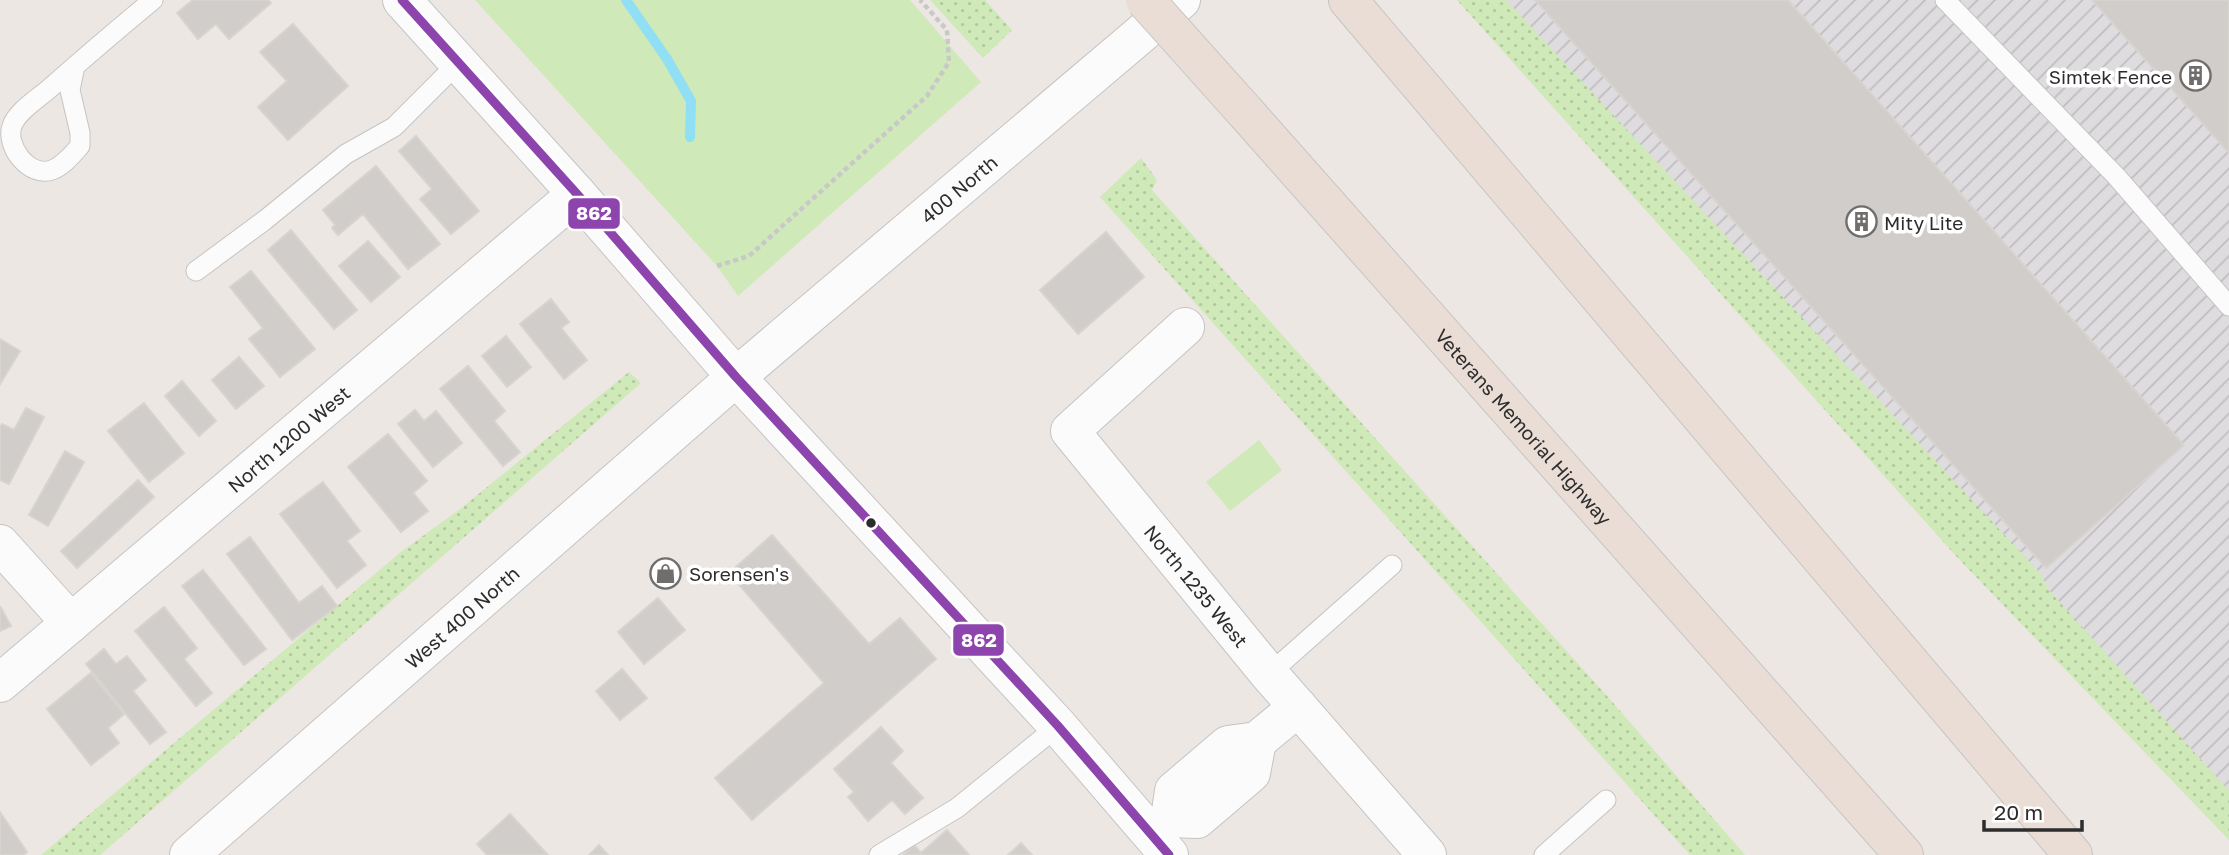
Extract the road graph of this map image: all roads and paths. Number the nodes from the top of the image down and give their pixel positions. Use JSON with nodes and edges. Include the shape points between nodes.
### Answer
{"nodes":[{"id":1,"x":153,"y":0,"type":"edge"},
{"id":2,"x":402,"y":0,"type":"edge"},
{"id":3,"x":920,"y":0,"type":"edge"},
{"id":4,"x":1145,"y":0,"type":"edge"},
{"id":5,"x":1181,"y":0,"type":"edge"},
{"id":6,"x":1945,"y":0,"type":"edge"},
{"id":7,"x":1357,"y":10,"type":"edge"},
{"id":8,"x":458,"y":63,"type":"junction"},
{"id":9,"x":75,"y":66,"type":"junction"},
{"id":10,"x":577,"y":194,"type":"junction"},
{"id":11,"x":717,"y":266,"type":"dead end"},
{"id":12,"x":196,"y":271,"type":"dead end"},
{"id":13,"x":2229,"y":306,"type":"edge"},
{"id":14,"x":1185,"y":327,"type":"dead end"},
{"id":15,"x":736,"y":377,"type":"junction"},
{"id":16,"x":0,"y":544,"type":"edge"},
{"id":17,"x":1392,"y":565,"type":"dead end"},
{"id":18,"x":71,"y":623,"type":"junction"},
{"id":19,"x":1269,"y":674,"type":"junction"},
{"id":20,"x":0,"y":683,"type":"edge"},
{"id":21,"x":1298,"y":707,"type":"junction"},
{"id":22,"x":1058,"y":726,"type":"junction"},
{"id":23,"x":1606,"y":800,"type":"dead end"},
{"id":24,"x":1163,"y":835,"type":"edge"},
{"id":25,"x":204,"y":850,"type":"edge"},
{"id":26,"x":879,"y":855,"type":"edge"},
{"id":27,"x":1427,"y":855,"type":"edge"},
{"id":28,"x":1544,"y":855,"type":"edge"},
{"id":29,"x":1904,"y":855,"type":"edge"},
{"id":30,"x":2073,"y":855,"type":"edge"}],
"edges":[{"from":1,"to":9,"type":"lane"},
{"from":2,"to":8,"type":"street"},
{"from":3,"to":11,"type":"path","via":[[947,30],[949,62],[927,96],[749,256]]},
{"from":4,"to":29,"type":"highway","name":"Veterans Memorial Highway","bridge":true},
{"from":5,"to":15,"type":"street","name":"400 North"},
{"from":6,"to":13,"type":"lane","via":[[2116,176]]},
{"from":7,"to":30,"type":"highway"},
{"from":8,"to":10,"type":"street"},
{"from":8,"to":12,"type":"lane","via":[[394,127],[346,155]]},
{"from":9,"to":9,"type":"lane","via":[[13,122],[10,141],[34,169],[52,170],[80,146],[70,90]]},
{"from":10,"to":15,"type":"street"},
{"from":10,"to":18,"type":"street","name":"North 1200 West"},
{"from":14,"to":19,"type":"street","name":"North 1235 West","via":[[1070,431]]},
{"from":15,"to":22,"type":"street"},
{"from":15,"to":25,"type":"street","name":"West 400 North"},
{"from":16,"to":18,"type":"street"},
{"from":17,"to":19,"type":"lane"},
{"from":18,"to":20,"type":"street","name":"North 1200 West"},
{"from":19,"to":21,"type":"street","name":"North 1235 West"},
{"from":21,"to":24,"type":"street","via":[[1257,741],[1251,773],[1198,819]]},
{"from":21,"to":27,"type":"street","name":"North 1235 West"},
{"from":22,"to":24,"type":"street"},
{"from":22,"to":26,"type":"lane","via":[[957,808]]},
{"from":23,"to":28,"type":"lane"}]}
